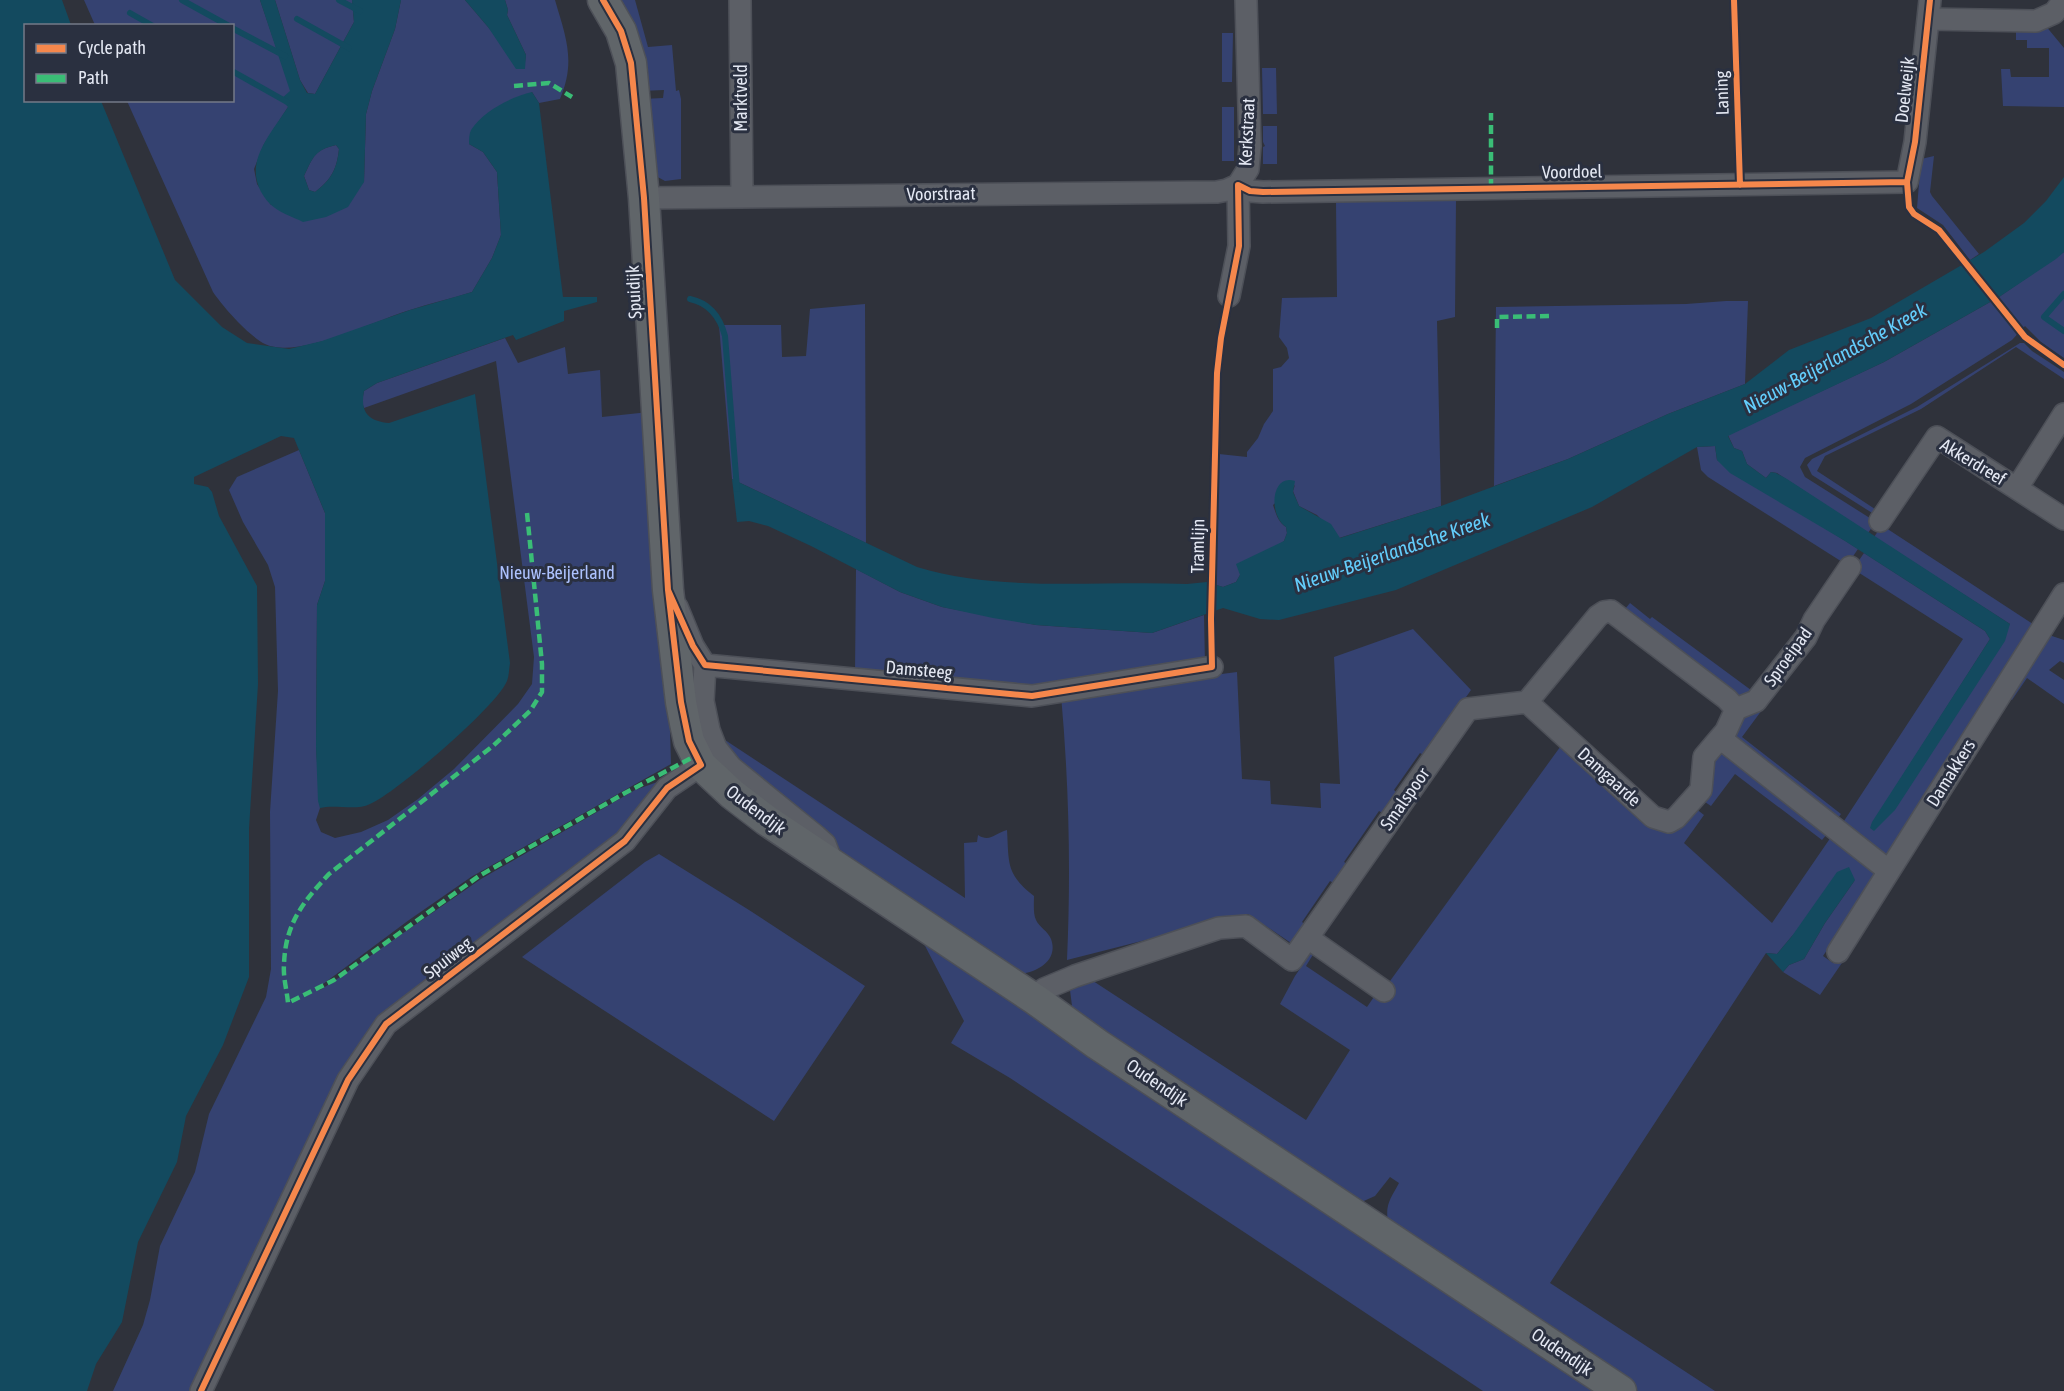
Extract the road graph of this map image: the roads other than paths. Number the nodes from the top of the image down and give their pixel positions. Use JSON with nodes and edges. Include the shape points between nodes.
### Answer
{"nodes":[{"id":1,"x":603,"y":0,"type":"edge"},
{"id":2,"x":740,"y":0,"type":"edge"},
{"id":3,"x":1246,"y":0,"type":"edge"},
{"id":4,"x":2064,"y":0,"type":"edge"},
{"id":5,"x":1929,"y":10,"type":"edge"},
{"id":6,"x":1907,"y":182,"type":"joint"},
{"id":7,"x":1238,"y":185,"type":"junction"},
{"id":8,"x":742,"y":197,"type":"junction"},
{"id":9,"x":644,"y":198,"type":"junction"},
{"id":10,"x":1229,"y":296,"type":"dead end"},
{"id":11,"x":2064,"y":414,"type":"edge"},
{"id":12,"x":2017,"y":488,"type":"junction"},
{"id":13,"x":2064,"y":519,"type":"edge"},
{"id":14,"x":1880,"y":522,"type":"dead end"},
{"id":15,"x":1851,"y":567,"type":"dead end"},
{"id":16,"x":668,"y":590,"type":"junction"},
{"id":17,"x":2064,"y":594,"type":"edge"},
{"id":18,"x":705,"y":665,"type":"junction"},
{"id":19,"x":1212,"y":667,"type":"dead end"},
{"id":20,"x":1527,"y":702,"type":"junction"},
{"id":21,"x":1736,"y":709,"type":"junction"},
{"id":22,"x":1720,"y":738,"type":"junction"},
{"id":23,"x":701,"y":765,"type":"junction"},
{"id":24,"x":831,"y":863,"type":"junction"},
{"id":25,"x":1889,"y":871,"type":"junction"},
{"id":26,"x":1308,"y":938,"type":"junction"},
{"id":27,"x":1838,"y":952,"type":"dead end"},
{"id":28,"x":1384,"y":991,"type":"dead end"},
{"id":29,"x":1036,"y":1000,"type":"junction"},
{"id":30,"x":201,"y":1391,"type":"edge"},
{"id":31,"x":1621,"y":1391,"type":"edge"}],
"edges":[{"from":1,"to":9,"type":"street","name":"Spuidijk","via":[[621,31],[631,63]]},
{"from":2,"to":8,"type":"street","name":"Marktveld"},
{"from":3,"to":7,"type":"street","name":"Kerkstraat","via":[[1250,146],[1248,169]]},
{"from":4,"to":5,"type":"street","via":[[2054,13],[2036,21]]},
{"from":5,"to":6,"type":"street","name":"Doelweijk"},
{"from":6,"to":7,"type":"street","name":"Voordoel","via":[[1273,192]]},
{"from":7,"to":8,"type":"street","name":"Voorstraat","via":[[1217,192]]},
{"from":7,"to":10,"type":"street","name":"Kerkstraat","via":[[1239,246]]},
{"from":8,"to":9,"type":"street","name":"Voorstraat"},
{"from":9,"to":16,"type":"street","name":"Spuidijk"},
{"from":11,"to":12,"type":"street"},
{"from":12,"to":13,"type":"street","name":"Akkerdreef"},
{"from":12,"to":14,"type":"street","name":"Akkerdreef","via":[[1937,437]]},
{"from":15,"to":21,"type":"street","name":"Sproeipad","via":[[1806,637],[1759,698]]},
{"from":16,"to":18,"type":"street"},
{"from":16,"to":23,"type":"street","via":[[683,712],[689,741]]},
{"from":17,"to":25,"type":"street","name":"Damakkers"},
{"from":18,"to":19,"type":"street","name":"Damsteeg","via":[[1032,696]]},
{"from":18,"to":24,"type":"street","via":[[703,701],[716,748],[737,773],[825,844]]},
{"from":20,"to":21,"type":"street","via":[[1598,616],[1611,611]]},
{"from":20,"to":22,"type":"street","name":"Damgaarde","via":[[1662,821],[1676,818],[1697,797],[1704,757]]},
{"from":20,"to":26,"type":"street","name":"Smalspoor","via":[[1468,709]]},
{"from":21,"to":22,"type":"street"},
{"from":22,"to":25,"type":"street"},
{"from":23,"to":24,"type":"street","name":"Oudendijk","via":[[766,820]]},
{"from":23,"to":30,"type":"street","name":"Spuiweg","via":[[667,788],[625,841],[386,1024],[348,1080]]},
{"from":24,"to":29,"type":"street","name":"Oudendijk"},
{"from":25,"to":27,"type":"street","name":"Damakkers"},
{"from":26,"to":28,"type":"street"},
{"from":26,"to":29,"type":"street","name":"Smalspoor","via":[[1292,960],[1246,926],[1219,928],[1075,976],[1044,989]]},
{"from":29,"to":31,"type":"street","name":"Oudendijk"}]}
